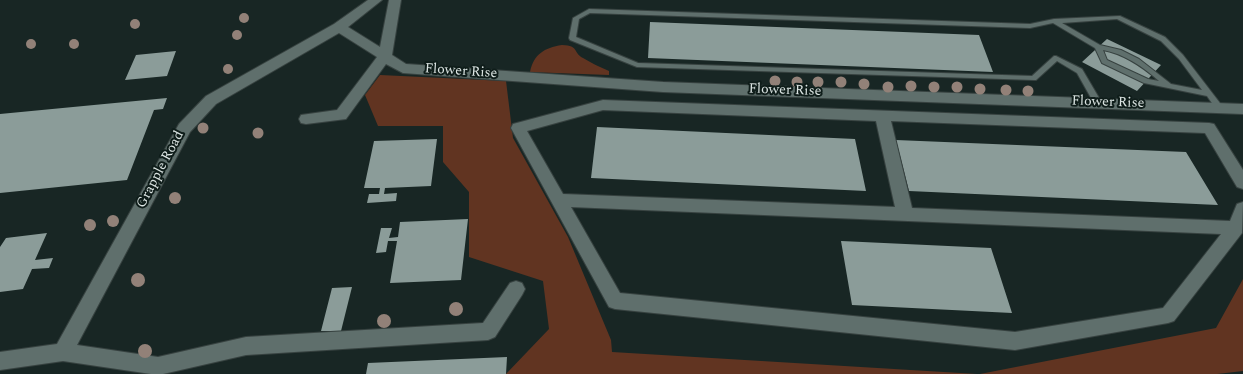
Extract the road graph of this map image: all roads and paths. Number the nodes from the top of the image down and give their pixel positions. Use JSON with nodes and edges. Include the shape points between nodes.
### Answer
{"nodes":[{"id":1,"x":376,"y":0,"type":"edge"},
{"id":2,"x":395,"y":0,"type":"edge"},
{"id":3,"x":1054,"y":21,"type":"junction"},
{"id":4,"x":339,"y":27,"type":"junction"},
{"id":5,"x":1098,"y":47,"type":"junction"},
{"id":6,"x":385,"y":56,"type":"junction"},
{"id":7,"x":1170,"y":87,"type":"junction"},
{"id":8,"x":1098,"y":103,"type":"junction"},
{"id":9,"x":1212,"y":103,"type":"junction"},
{"id":10,"x":1243,"y":109,"type":"edge"},
{"id":11,"x":882,"y":116,"type":"junction"},
{"id":12,"x":306,"y":119,"type":"dead end"},
{"id":13,"x":1209,"y":128,"type":"junction"},
{"id":14,"x":1243,"y":183,"type":"edge"},
{"id":15,"x":558,"y":200,"type":"junction"},
{"id":16,"x":1243,"y":209,"type":"edge"},
{"id":17,"x":905,"y":214,"type":"junction"},
{"id":18,"x":1236,"y":228,"type":"junction"},
{"id":19,"x":516,"y":289,"type":"dead end"},
{"id":20,"x":63,"y":352,"type":"junction"},
{"id":21,"x":0,"y":361,"type":"edge"}],
"edges":[{"from":1,"to":4,"type":"street","name":"Grapple Road"},
{"from":2,"to":6,"type":"street"},
{"from":3,"to":5,"type":"lane"},
{"from":3,"to":8,"type":"lane","via":[[1030,26],[589,11],[576,18],[572,38],[637,65],[1034,78],[1056,58],[1080,71]]},
{"from":3,"to":9,"type":"lane","via":[[1118,17],[1163,39],[1181,57]]},
{"from":4,"to":6,"type":"street","name":"Flower Rise"},
{"from":4,"to":20,"type":"street","name":"Grapple Road","via":[[211,100],[184,128]]},
{"from":5,"to":7,"type":"lane","via":[[1112,48],[1146,65]]},
{"from":5,"to":7,"type":"lane","via":[[1104,61],[1146,82]]},
{"from":6,"to":8,"type":"street","name":"Flower Rise","via":[[403,68],[663,87]]},
{"from":6,"to":12,"type":"street","via":[[341,115]]},
{"from":7,"to":9,"type":"lane"},
{"from":8,"to":9,"type":"street","name":"Flower Rise"},
{"from":9,"to":10,"type":"street","name":"Flower Rise"},
{"from":9,"to":13,"type":"street"},
{"from":11,"to":13,"type":"street"},
{"from":11,"to":15,"type":"street","via":[[603,105],[518,128]]},
{"from":11,"to":17,"type":"street"},
{"from":13,"to":14,"type":"street"},
{"from":15,"to":17,"type":"street"},
{"from":15,"to":18,"type":"street","via":[[615,302],[1014,341],[1168,316]]},
{"from":16,"to":18,"type":"street"},
{"from":17,"to":18,"type":"street"},
{"from":19,"to":20,"type":"street","via":[[488,331],[246,346],[158,366]]},
{"from":20,"to":21,"type":"street"}]}
